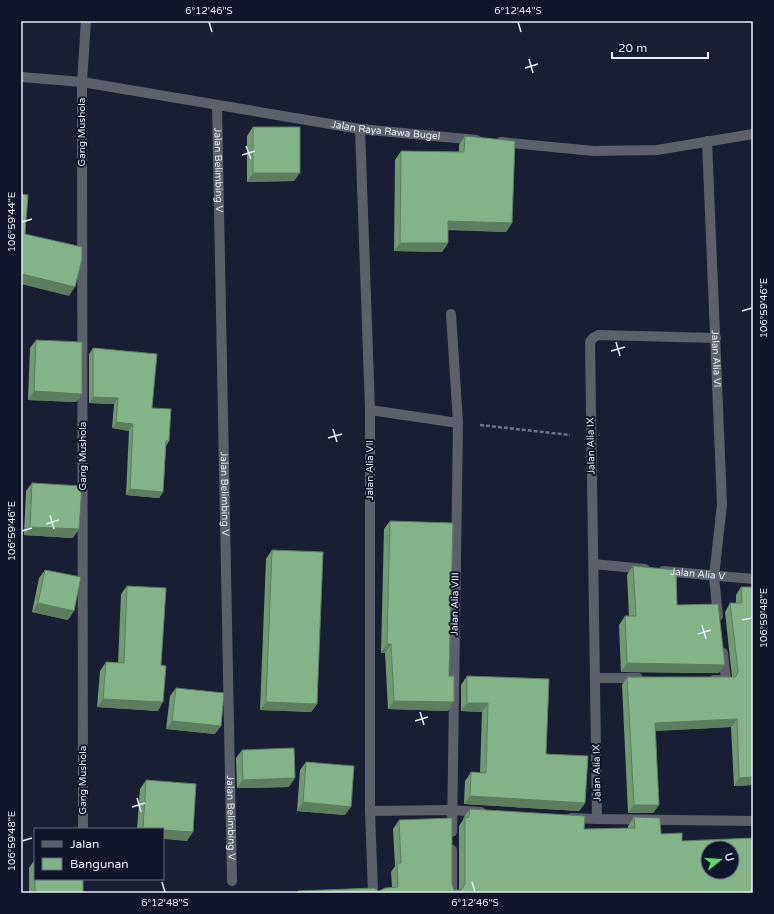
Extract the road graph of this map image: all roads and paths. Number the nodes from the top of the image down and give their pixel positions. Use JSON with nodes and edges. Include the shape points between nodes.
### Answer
{"nodes":[{"id":1,"x":86,"y":21,"type":"edge"},
{"id":2,"x":21,"y":77,"type":"edge"},
{"id":3,"x":82,"y":82,"type":"junction"},
{"id":4,"x":218,"y":106,"type":"junction"},
{"id":5,"x":360,"y":129,"type":"junction"},
{"id":6,"x":753,"y":134,"type":"edge"},
{"id":7,"x":707,"y":141,"type":"junction"},
{"id":8,"x":451,"y":314,"type":"dead end"},
{"id":9,"x":716,"y":338,"type":"junction"},
{"id":10,"x":370,"y":410,"type":"junction"},
{"id":11,"x":458,"y":423,"type":"junction"},
{"id":12,"x":591,"y":437,"type":"junction"},
{"id":13,"x":594,"y":564,"type":"junction"},
{"id":14,"x":714,"y":577,"type":"junction"},
{"id":15,"x":753,"y":579,"type":"edge"},
{"id":16,"x":719,"y":624,"type":"edge"},
{"id":17,"x":721,"y":640,"type":"edge"},
{"id":18,"x":595,"y":678,"type":"junction"},
{"id":19,"x":649,"y":679,"type":"edge"},
{"id":20,"x":703,"y":680,"type":"edge"},
{"id":21,"x":452,"y":810,"type":"junction"},
{"id":22,"x":370,"y":811,"type":"junction"},
{"id":23,"x":490,"y":813,"type":"edge"},
{"id":24,"x":559,"y":817,"type":"edge"},
{"id":25,"x":598,"y":819,"type":"junction"},
{"id":26,"x":753,"y":821,"type":"edge"},
{"id":27,"x":83,"y":828,"type":"edge"},
{"id":28,"x":232,"y":881,"type":"dead end"},
{"id":29,"x":373,"y":893,"type":"edge"},
{"id":30,"x":452,"y":893,"type":"edge"}],
"edges":[{"from":1,"to":3,"type":"street","name":"Gang Mushola"},
{"from":2,"to":3,"type":"street","name":"Jalan Raya Rawa Bugel"},
{"from":3,"to":4,"type":"street","name":"Jalan Raya Rawa Bugel"},
{"from":3,"to":27,"type":"street","name":"Gang Mushola"},
{"from":4,"to":5,"type":"street","name":"Jalan Raya Rawa Bugel"},
{"from":4,"to":28,"type":"street","name":"Jalan Belimbing V"},
{"from":5,"to":7,"type":"street","name":"Jalan Raya Rawa Bugel","via":[[594,151],[656,150]]},
{"from":5,"to":10,"type":"street","name":"Jalan Alia VII"},
{"from":6,"to":7,"type":"street","name":"Jalan Raya Rawa Bugel"},
{"from":7,"to":9,"type":"street","name":"Jalan Alia VI"},
{"from":8,"to":11,"type":"street","name":"Jalan Alia VIII"},
{"from":9,"to":12,"type":"street","name":"Jalan Alia IX","via":[[598,335],[593,338],[590,342]]},
{"from":9,"to":14,"type":"street","name":"Jalan Alia VI","via":[[722,504]]},
{"from":10,"to":11,"type":"street"},
{"from":10,"to":22,"type":"street","name":"Jalan Alia VII"},
{"from":11,"to":12,"type":"path"},
{"from":11,"to":21,"type":"street","name":"Jalan Alia VIII"},
{"from":12,"to":13,"type":"street","name":"Jalan Alia IX"},
{"from":13,"to":14,"type":"street","name":"Jalan Alia V"},
{"from":13,"to":18,"type":"street","name":"Jalan Alia IX"},
{"from":14,"to":15,"type":"street","name":"Jalan Alia V"},
{"from":14,"to":16,"type":"street"},
{"from":17,"to":20,"type":"street","via":[[726,680]]},
{"from":18,"to":19,"type":"street"},
{"from":18,"to":25,"type":"street","name":"Jalan Alia IX"},
{"from":21,"to":22,"type":"street"},
{"from":21,"to":23,"type":"street"},
{"from":21,"to":30,"type":"street","name":"Jalan Alia VIII"},
{"from":22,"to":29,"type":"street","name":"Jalan Alia VII"},
{"from":24,"to":25,"type":"street"},
{"from":25,"to":26,"type":"street"}]}
